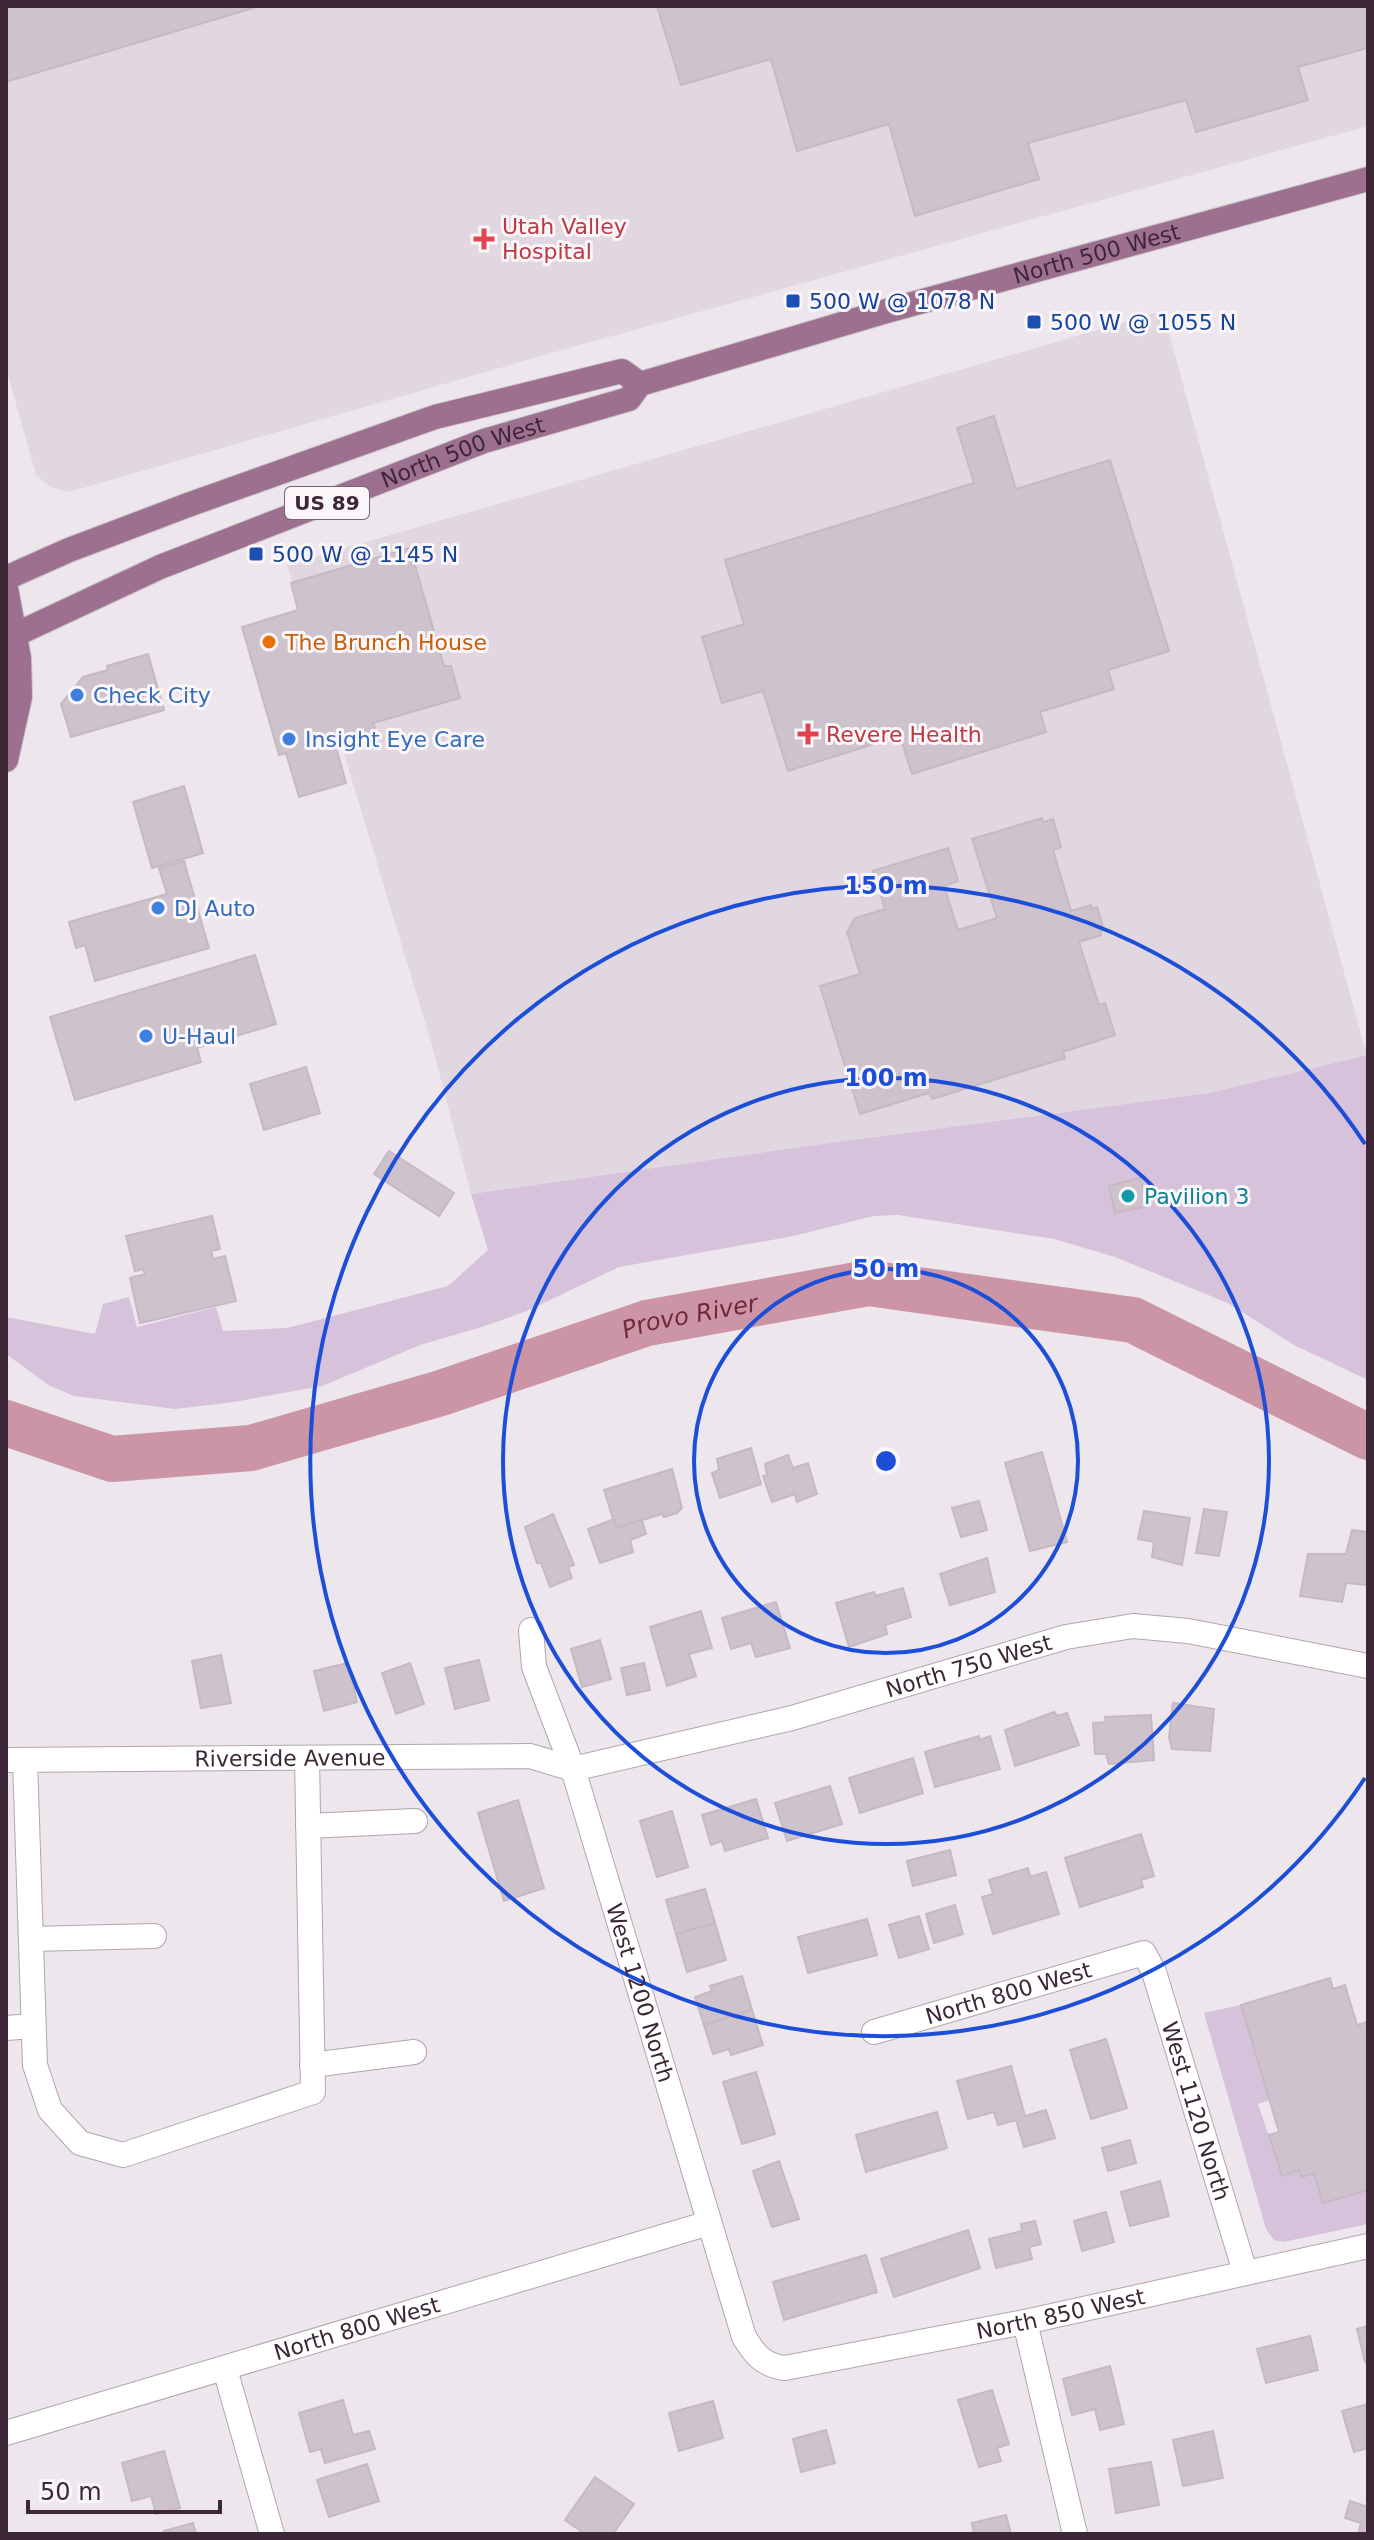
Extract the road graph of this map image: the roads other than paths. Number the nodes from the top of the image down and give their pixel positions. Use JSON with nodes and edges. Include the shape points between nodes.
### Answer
{"nodes":[{"id":1,"x":1368,"y":179,"type":"edge"},
{"id":2,"x":640,"y":384,"type":"junction"},
{"id":3,"x":6,"y":578,"type":"edge"},
{"id":4,"x":6,"y":588,"type":"edge"},
{"id":5,"x":11,"y":637,"type":"edge"},
{"id":6,"x":6,"y":760,"type":"edge"},
{"id":7,"x":531,"y":1630,"type":"dead end"},
{"id":8,"x":1368,"y":1666,"type":"edge"},
{"id":9,"x":307,"y":1758,"type":"junction"},
{"id":10,"x":15,"y":1760,"type":"edge"},
{"id":11,"x":573,"y":1769,"type":"junction"},
{"id":12,"x":415,"y":1821,"type":"dead end"},
{"id":13,"x":308,"y":1826,"type":"junction"},
{"id":14,"x":154,"y":1936,"type":"dead end"},
{"id":15,"x":31,"y":1939,"type":"junction"},
{"id":16,"x":1144,"y":1953,"type":"joint"},
{"id":17,"x":33,"y":2026,"type":"junction"},
{"id":18,"x":6,"y":2028,"type":"edge"},
{"id":19,"x":874,"y":2032,"type":"dead end"},
{"id":20,"x":414,"y":2052,"type":"dead end"},
{"id":21,"x":312,"y":2065,"type":"junction"},
{"id":22,"x":709,"y":2223,"type":"junction"},
{"id":23,"x":1368,"y":2246,"type":"edge"},
{"id":24,"x":1245,"y":2272,"type":"junction"},
{"id":25,"x":1025,"y":2322,"type":"junction"},
{"id":26,"x":754,"y":2354,"type":"joint"},
{"id":27,"x":225,"y":2369,"type":"junction"},
{"id":28,"x":6,"y":2433,"type":"edge"},
{"id":29,"x":272,"y":2534,"type":"edge"},
{"id":30,"x":1075,"y":2534,"type":"edge"}],
"edges":[{"from":1,"to":2,"type":"main road","name":"North 500 West","number":"US 89"},
{"from":2,"to":3,"type":"main road","name":"North 500 West","number":"US 89","via":[[622,371],[435,417],[201,500]]},
{"from":2,"to":5,"type":"main road","name":"North 500 West","number":"US 89","via":[[629,399],[484,441],[160,567]]},
{"from":4,"to":5,"type":"main road"},
{"from":5,"to":6,"type":"main road","via":[[20,697]]},
{"from":7,"to":11,"type":"street","name":"West 1200 North","via":[[534,1667]]},
{"from":8,"to":11,"type":"street","name":"North 750 West","via":[[1188,1631],[1133,1626],[1066,1637],[792,1718]]},
{"from":9,"to":10,"type":"street","name":"Riverside Avenue"},
{"from":9,"to":11,"type":"street","name":"Riverside Avenue","via":[[530,1756]]},
{"from":9,"to":13,"type":"street"},
{"from":10,"to":15,"type":"street"},
{"from":11,"to":22,"type":"street","name":"West 1200 North"},
{"from":12,"to":13,"type":"street"},
{"from":13,"to":21,"type":"street"},
{"from":14,"to":15,"type":"street"},
{"from":15,"to":17,"type":"street"},
{"from":16,"to":19,"type":"street","name":"North 800 West"},
{"from":16,"to":24,"type":"street","name":"West 1120 North"},
{"from":17,"to":18,"type":"street"},
{"from":17,"to":21,"type":"street","via":[[35,2065],[50,2110],[80,2143],[123,2155],[313,2092]]},
{"from":20,"to":21,"type":"street"},
{"from":22,"to":26,"type":"street","name":"West 1200 North"},
{"from":22,"to":27,"type":"street","name":"North 800 West"},
{"from":23,"to":24,"type":"street","name":"North 850 West"},
{"from":24,"to":25,"type":"street","name":"North 850 West"},
{"from":25,"to":26,"type":"street","name":"North 850 West","via":[[785,2368]]},
{"from":25,"to":30,"type":"street"},
{"from":27,"to":28,"type":"street","name":"North 800 West"},
{"from":27,"to":29,"type":"street"}]}
